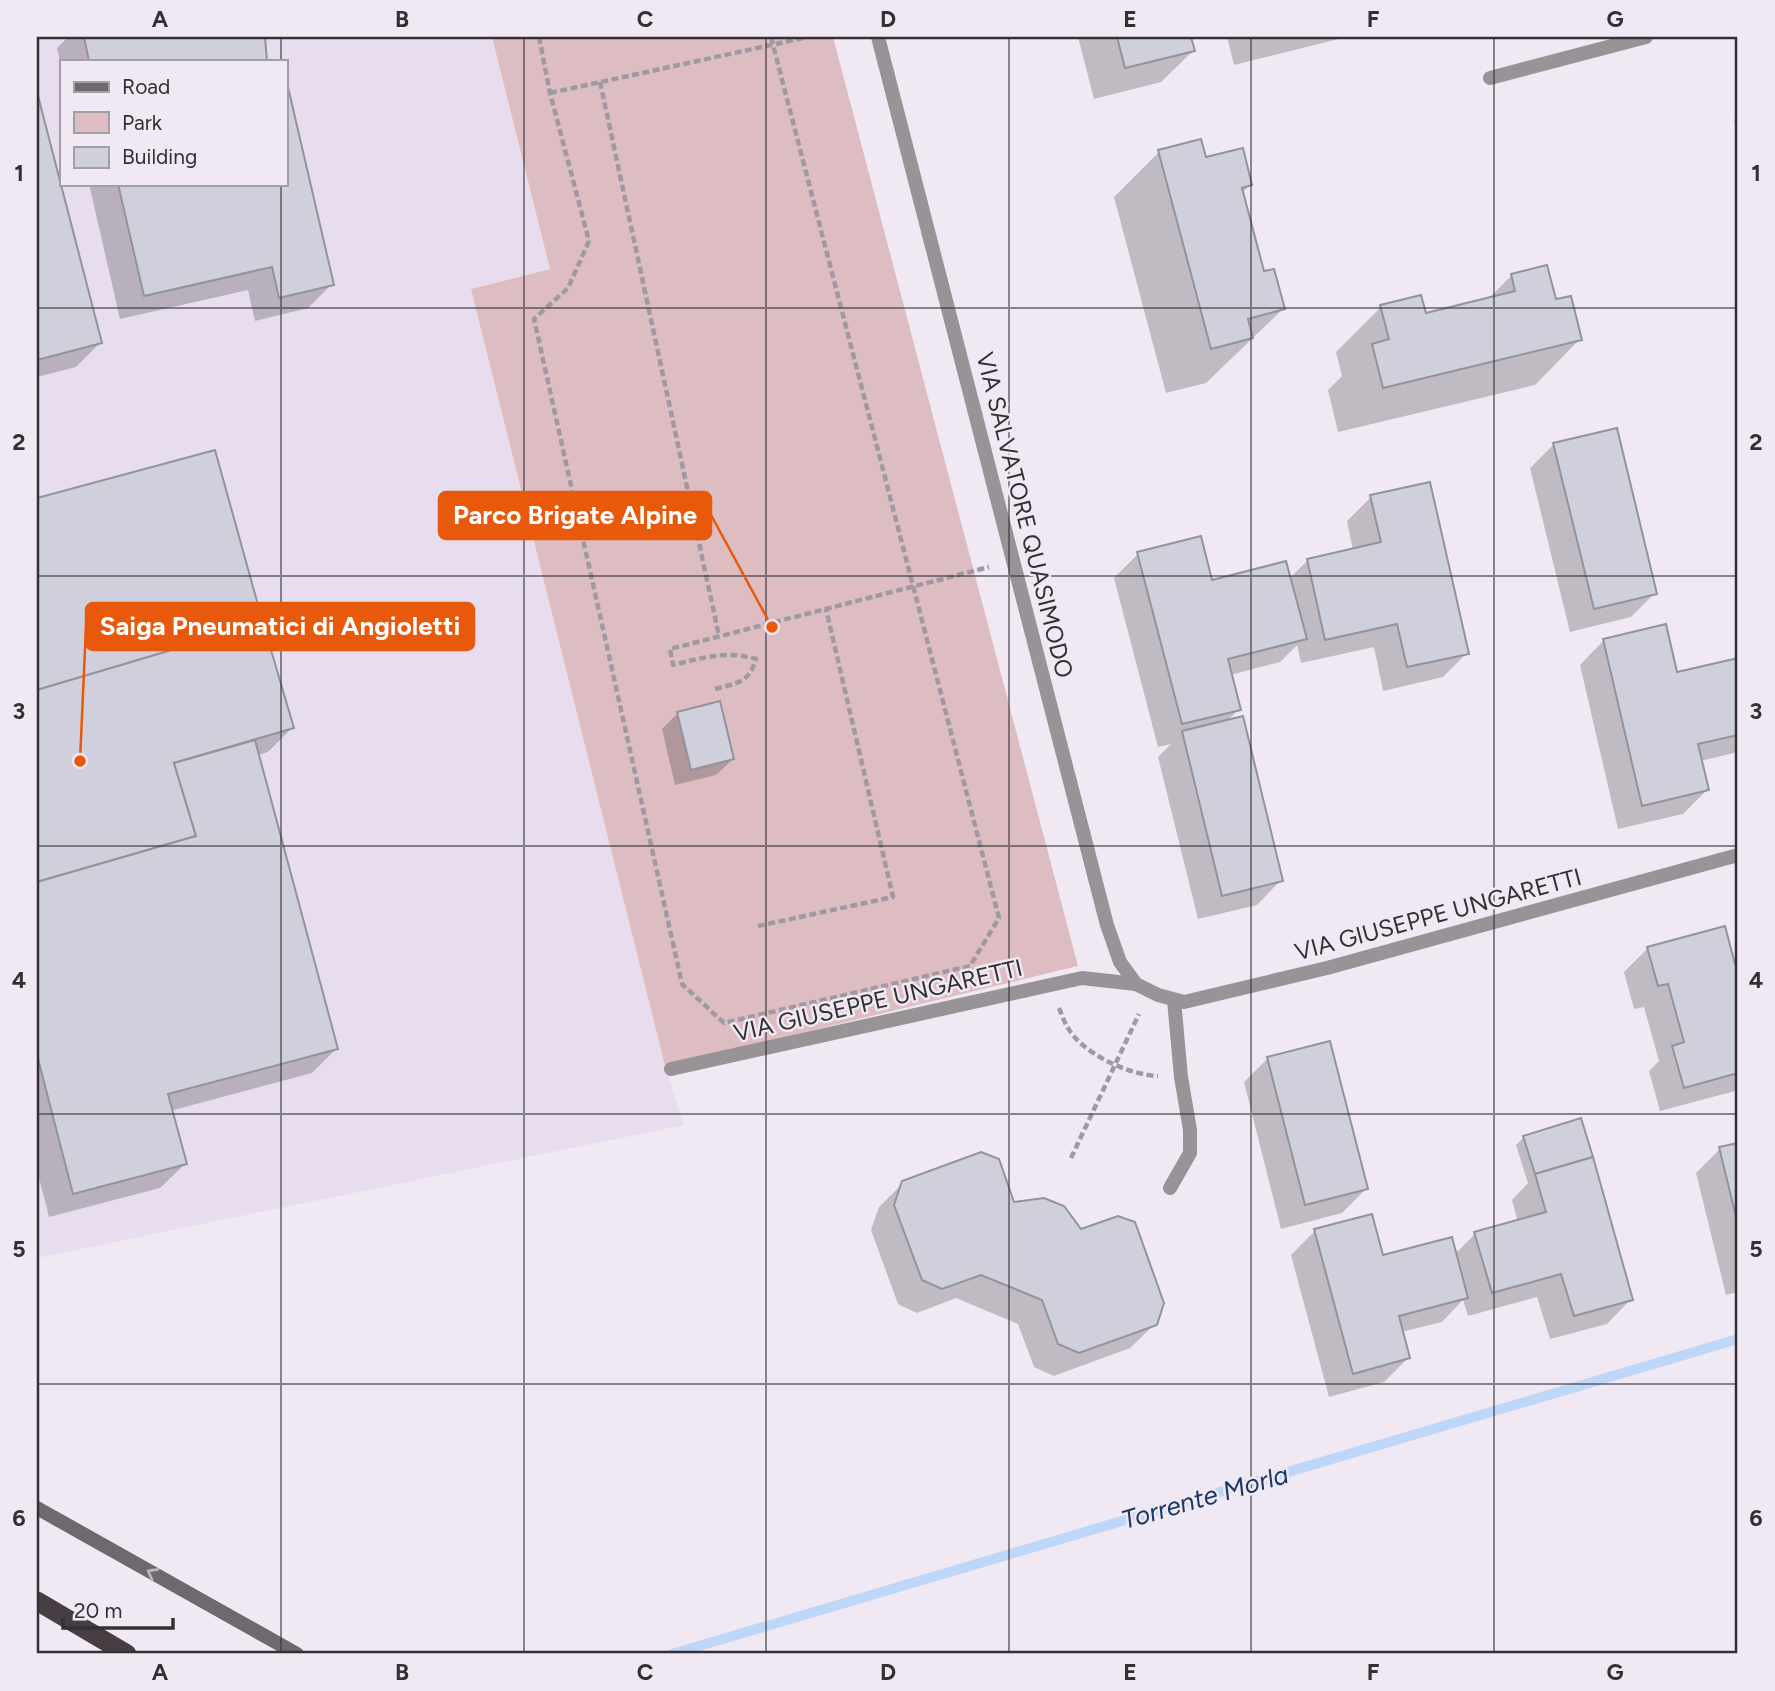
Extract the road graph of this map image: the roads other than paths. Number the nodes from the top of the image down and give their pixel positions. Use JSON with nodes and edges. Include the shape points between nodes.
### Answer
{"nodes":[{"id":1,"x":878,"y":37,"type":"edge"},
{"id":2,"x":1646,"y":37,"type":"edge"},
{"id":3,"x":1490,"y":78,"type":"dead end"},
{"id":4,"x":1738,"y":855,"type":"edge"},
{"id":5,"x":1143,"y":987,"type":"junction"},
{"id":6,"x":1174,"y":1000,"type":"junction"},
{"id":7,"x":671,"y":1069,"type":"dead end"},
{"id":8,"x":1170,"y":1188,"type":"dead end"},
{"id":9,"x":37,"y":1508,"type":"edge"},
{"id":10,"x":37,"y":1601,"type":"edge"},
{"id":11,"x":127,"y":1654,"type":"edge"},
{"id":12,"x":297,"y":1654,"type":"edge"}],
"edges":[{"from":1,"to":5,"type":"street","name":"VIA SALVATORE QUASIMODO","via":[[1107,925],[1120,962]]},
{"from":2,"to":3,"type":"street"},
{"from":4,"to":6,"type":"street","name":"VIA GIUSEPPE UNGARETTI","via":[[1327,968],[1184,1002]]},
{"from":5,"to":6,"type":"street","name":"VIA GIUSEPPE UNGARETTI"},
{"from":5,"to":7,"type":"street","name":"VIA GIUSEPPE UNGARETTI","via":[[1082,978]]},
{"from":6,"to":8,"type":"street","via":[[1190,1153]]},
{"from":12,"to":9,"type":"main road","one_way":true},
{"from":10,"to":11,"type":"highway"}]}
